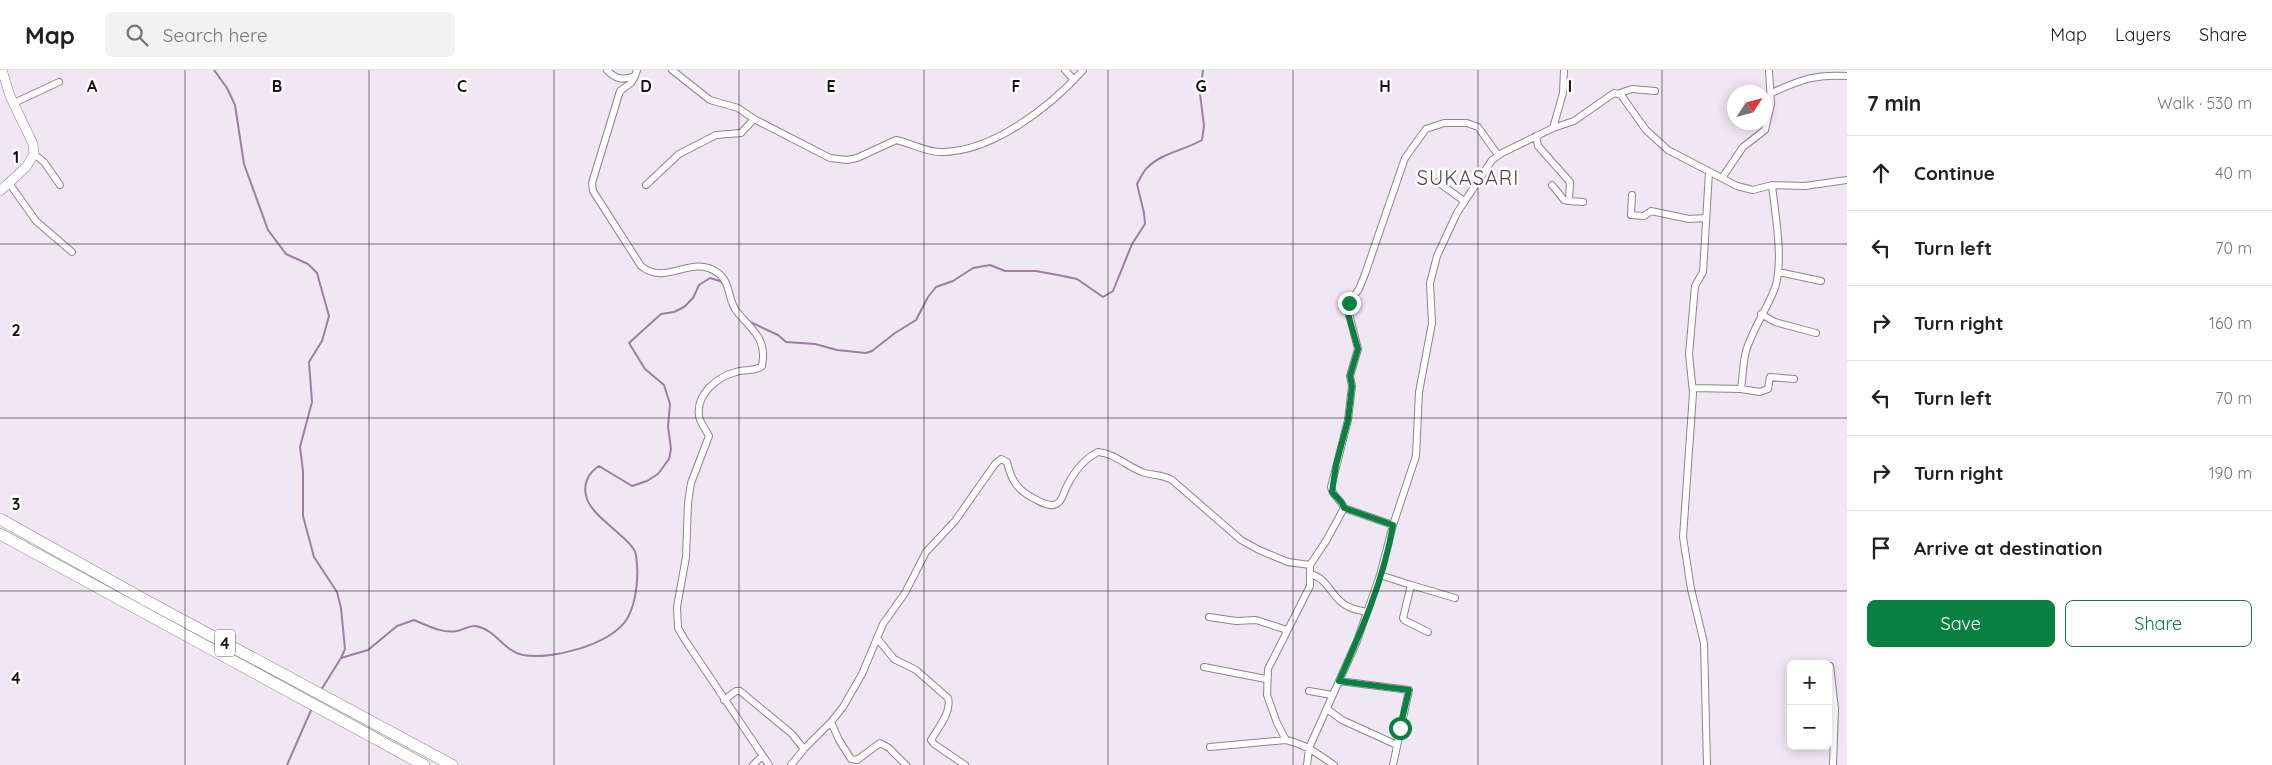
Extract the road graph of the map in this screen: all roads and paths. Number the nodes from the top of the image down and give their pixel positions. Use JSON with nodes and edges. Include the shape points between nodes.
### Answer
{"nodes":[{"id":1,"x":2,"y":70,"type":"edge"},
{"id":2,"x":607,"y":70,"type":"edge"},
{"id":3,"x":672,"y":70,"type":"edge"},
{"id":4,"x":1065,"y":70,"type":"edge"},
{"id":5,"x":1083,"y":70,"type":"edge"},
{"id":6,"x":1564,"y":70,"type":"edge"},
{"id":7,"x":1769,"y":70,"type":"edge"},
{"id":8,"x":636,"y":73,"type":"edge"},
{"id":9,"x":1847,"y":76,"type":"edge"},
{"id":10,"x":1074,"y":80,"type":"junction"},
{"id":11,"x":59,"y":82,"type":"dead end"},
{"id":12,"x":1770,"y":85,"type":"edge"},
{"id":13,"x":1655,"y":91,"type":"dead end"},
{"id":14,"x":1772,"y":93,"type":"edge"},
{"id":15,"x":1617,"y":94,"type":"junction"},
{"id":16,"x":14,"y":104,"type":"junction"},
{"id":17,"x":754,"y":119,"type":"junction"},
{"id":18,"x":1553,"y":128,"type":"junction"},
{"id":19,"x":1765,"y":130,"type":"edge"},
{"id":20,"x":1536,"y":136,"type":"junction"},
{"id":21,"x":34,"y":154,"type":"junction"},
{"id":22,"x":1498,"y":155,"type":"junction"},
{"id":23,"x":1709,"y":172,"type":"junction"},
{"id":24,"x":1722,"y":178,"type":"junction"},
{"id":25,"x":1847,"y":180,"type":"edge"},
{"id":26,"x":1438,"y":182,"type":"dead end"},
{"id":27,"x":9,"y":183,"type":"junction"},
{"id":28,"x":60,"y":185,"type":"dead end"},
{"id":29,"x":646,"y":185,"type":"dead end"},
{"id":30,"x":1552,"y":185,"type":"dead end"},
{"id":31,"x":1772,"y":185,"type":"junction"},
{"id":32,"x":0,"y":191,"type":"edge"},
{"id":33,"x":1632,"y":194,"type":"dead end"},
{"id":34,"x":1464,"y":201,"type":"junction"},
{"id":35,"x":1569,"y":201,"type":"junction"},
{"id":36,"x":1583,"y":202,"type":"dead end"},
{"id":37,"x":1706,"y":218,"type":"junction"},
{"id":38,"x":72,"y":252,"type":"dead end"},
{"id":39,"x":1778,"y":272,"type":"junction"},
{"id":40,"x":1821,"y":281,"type":"dead end"},
{"id":41,"x":1761,"y":314,"type":"junction"},
{"id":42,"x":1816,"y":332,"type":"dead end"},
{"id":43,"x":1794,"y":379,"type":"dead end"},
{"id":44,"x":1693,"y":388,"type":"junction"},
{"id":45,"x":1741,"y":389,"type":"junction"},
{"id":46,"x":1344,"y":508,"type":"junction"},
{"id":47,"x":0,"y":519,"type":"edge"},
{"id":48,"x":1393,"y":525,"type":"junction"},
{"id":49,"x":0,"y":534,"type":"edge"},
{"id":50,"x":1310,"y":565,"type":"junction"},
{"id":51,"x":1310,"y":574,"type":"junction"},
{"id":52,"x":1380,"y":575,"type":"junction"},
{"id":53,"x":1411,"y":585,"type":"junction"},
{"id":54,"x":1455,"y":598,"type":"dead end"},
{"id":55,"x":1367,"y":612,"type":"junction"},
{"id":56,"x":1209,"y":617,"type":"dead end"},
{"id":57,"x":1287,"y":630,"type":"junction"},
{"id":58,"x":1428,"y":632,"type":"dead end"},
{"id":59,"x":877,"y":638,"type":"junction"},
{"id":60,"x":1204,"y":667,"type":"dead end"},
{"id":61,"x":1266,"y":679,"type":"junction"},
{"id":62,"x":1339,"y":681,"type":"junction"},
{"id":63,"x":1832,"y":683,"type":"edge"},
{"id":64,"x":1309,"y":691,"type":"dead end"},
{"id":65,"x":1332,"y":695,"type":"junction"},
{"id":66,"x":724,"y":700,"type":"junction"},
{"id":67,"x":1327,"y":708,"type":"junction"},
{"id":68,"x":831,"y":722,"type":"junction"},
{"id":69,"x":1286,"y":740,"type":"junction"},
{"id":70,"x":1397,"y":745,"type":"junction"},
{"id":71,"x":1210,"y":747,"type":"dead end"},
{"id":72,"x":1310,"y":748,"type":"junction"},
{"id":73,"x":804,"y":749,"type":"junction"},
{"id":74,"x":762,"y":756,"type":"junction"},
{"id":75,"x":424,"y":765,"type":"edge"},
{"id":76,"x":452,"y":765,"type":"edge"},
{"id":77,"x":753,"y":765,"type":"edge"},
{"id":78,"x":769,"y":765,"type":"edge"},
{"id":79,"x":791,"y":765,"type":"edge"},
{"id":80,"x":906,"y":765,"type":"edge"},
{"id":81,"x":965,"y":765,"type":"edge"},
{"id":82,"x":1307,"y":765,"type":"edge"},
{"id":83,"x":1334,"y":765,"type":"edge"},
{"id":84,"x":1392,"y":765,"type":"edge"},
{"id":85,"x":1707,"y":765,"type":"edge"},
{"id":86,"x":1833,"y":765,"type":"edge"}],
"edges":[{"from":1,"to":16,"type":"street"},
{"from":2,"to":8,"type":"street","via":[[623,80]]},
{"from":3,"to":17,"type":"street","via":[[710,100],[738,108]]},
{"from":4,"to":10,"type":"street"},
{"from":5,"to":10,"type":"street"},
{"from":6,"to":18,"type":"street","via":[[1563,93]]},
{"from":7,"to":12,"type":"street"},
{"from":8,"to":66,"type":"street","via":[[631,83],[620,91],[592,183],[593,191],[641,266],[653,274],[694,265],[715,271],[726,282],[733,308],[759,335],[763,349],[762,366],[714,381],[700,404],[699,415],[710,436],[690,483],[686,557],[676,607],[678,628]]},
{"from":9,"to":14,"type":"street","via":[[1803,78]]},
{"from":10,"to":17,"type":"street","via":[[1040,112],[1012,130],[981,143],[940,152],[896,140],[857,158],[830,158]]},
{"from":11,"to":16,"type":"street"},
{"from":13,"to":15,"type":"street","via":[[1632,89]]},
{"from":15,"to":18,"type":"street","via":[[1611,94],[1574,122]]},
{"from":15,"to":23,"type":"street","via":[[1626,101],[1646,130],[1668,150]]},
{"from":16,"to":21,"type":"street","via":[[33,144]]},
{"from":17,"to":29,"type":"street","via":[[741,133],[716,135],[678,154]]},
{"from":18,"to":20,"type":"street"},
{"from":19,"to":24,"type":"street","via":[[1743,147]]},
{"from":20,"to":22,"type":"street"},
{"from":20,"to":35,"type":"street","via":[[1538,146],[1570,182]]},
{"from":21,"to":27,"type":"street"},
{"from":21,"to":28,"type":"street","via":[[44,162]]},
{"from":22,"to":34,"type":"street"},
{"from":22,"to":46,"type":"street","via":[[1478,127],[1444,124],[1426,129],[1405,158],[1365,274],[1347,306],[1358,349],[1350,376],[1348,420],[1331,487]]},
{"from":23,"to":24,"type":"street"},
{"from":23,"to":37,"type":"street"},
{"from":24,"to":31,"type":"street","via":[[1753,190]]},
{"from":25,"to":31,"type":"street","via":[[1805,186]]},
{"from":26,"to":34,"type":"street"},
{"from":27,"to":32,"type":"street"},
{"from":27,"to":38,"type":"street","via":[[36,221]]},
{"from":30,"to":35,"type":"street","via":[[1564,200]]},
{"from":31,"to":39,"type":"street","via":[[1778,234]]},
{"from":33,"to":37,"type":"street","via":[[1631,215],[1644,216],[1651,211],[1689,219]]},
{"from":34,"to":48,"type":"street","via":[[1432,269],[1432,323],[1419,392],[1416,456]]},
{"from":35,"to":36,"type":"street"},
{"from":37,"to":44,"type":"street","via":[[1702,272],[1695,286],[1689,354]]},
{"from":39,"to":40,"type":"street"},
{"from":39,"to":41,"type":"street","via":[[1775,288]]},
{"from":41,"to":42,"type":"street","via":[[1775,322]]},
{"from":41,"to":45,"type":"street","via":[[1746,352]]},
{"from":43,"to":45,"type":"street","via":[[1770,377],[1768,389],[1760,392]]},
{"from":44,"to":45,"type":"street"},
{"from":44,"to":85,"type":"street","via":[[1682,537],[1704,643]]},
{"from":46,"to":48,"type":"street"},
{"from":46,"to":50,"type":"street"},
{"from":47,"to":76,"type":"highway","number":"4"},
{"from":48,"to":52,"type":"street"},
{"from":49,"to":75,"type":"highway","number":"4"},
{"from":50,"to":51,"type":"street"},
{"from":50,"to":59,"type":"street","via":[[1288,562],[1241,540],[1172,480],[1159,474],[1145,473],[1116,456],[1094,454],[1074,473],[1060,501],[1052,505],[1019,489],[1010,476],[1007,462],[1001,459],[955,521],[926,552]]},
{"from":51,"to":55,"type":"street","via":[[1325,582],[1340,602]]},
{"from":51,"to":57,"type":"street","via":[[1310,586]]},
{"from":52,"to":53,"type":"street"},
{"from":52,"to":55,"type":"street"},
{"from":53,"to":54,"type":"street"},
{"from":53,"to":58,"type":"street","via":[[1403,618]]},
{"from":55,"to":62,"type":"street"},
{"from":56,"to":57,"type":"street","via":[[1256,620]]},
{"from":57,"to":61,"type":"street","via":[[1270,662]]},
{"from":59,"to":68,"type":"street","via":[[862,674]]},
{"from":59,"to":81,"type":"street","via":[[894,659],[916,670],[948,698],[948,710],[932,740]]},
{"from":60,"to":61,"type":"street"},
{"from":61,"to":69,"type":"street","via":[[1277,723]]},
{"from":62,"to":65,"type":"street"},
{"from":62,"to":70,"type":"street","via":[[1409,690]]},
{"from":63,"to":86,"type":"street","via":[[1835,709]]},
{"from":64,"to":65,"type":"street"},
{"from":65,"to":67,"type":"street"},
{"from":66,"to":73,"type":"street","via":[[740,691],[785,727]]},
{"from":66,"to":74,"type":"street"},
{"from":67,"to":70,"type":"street","via":[[1342,720]]},
{"from":67,"to":72,"type":"street"},
{"from":68,"to":73,"type":"street"},
{"from":68,"to":80,"type":"street","via":[[851,759],[857,760],[880,743]]},
{"from":69,"to":71,"type":"street"},
{"from":69,"to":72,"type":"street"},
{"from":70,"to":84,"type":"street"},
{"from":72,"to":82,"type":"street"},
{"from":72,"to":83,"type":"street"},
{"from":73,"to":79,"type":"street"},
{"from":74,"to":77,"type":"street"},
{"from":74,"to":78,"type":"street"}]}
